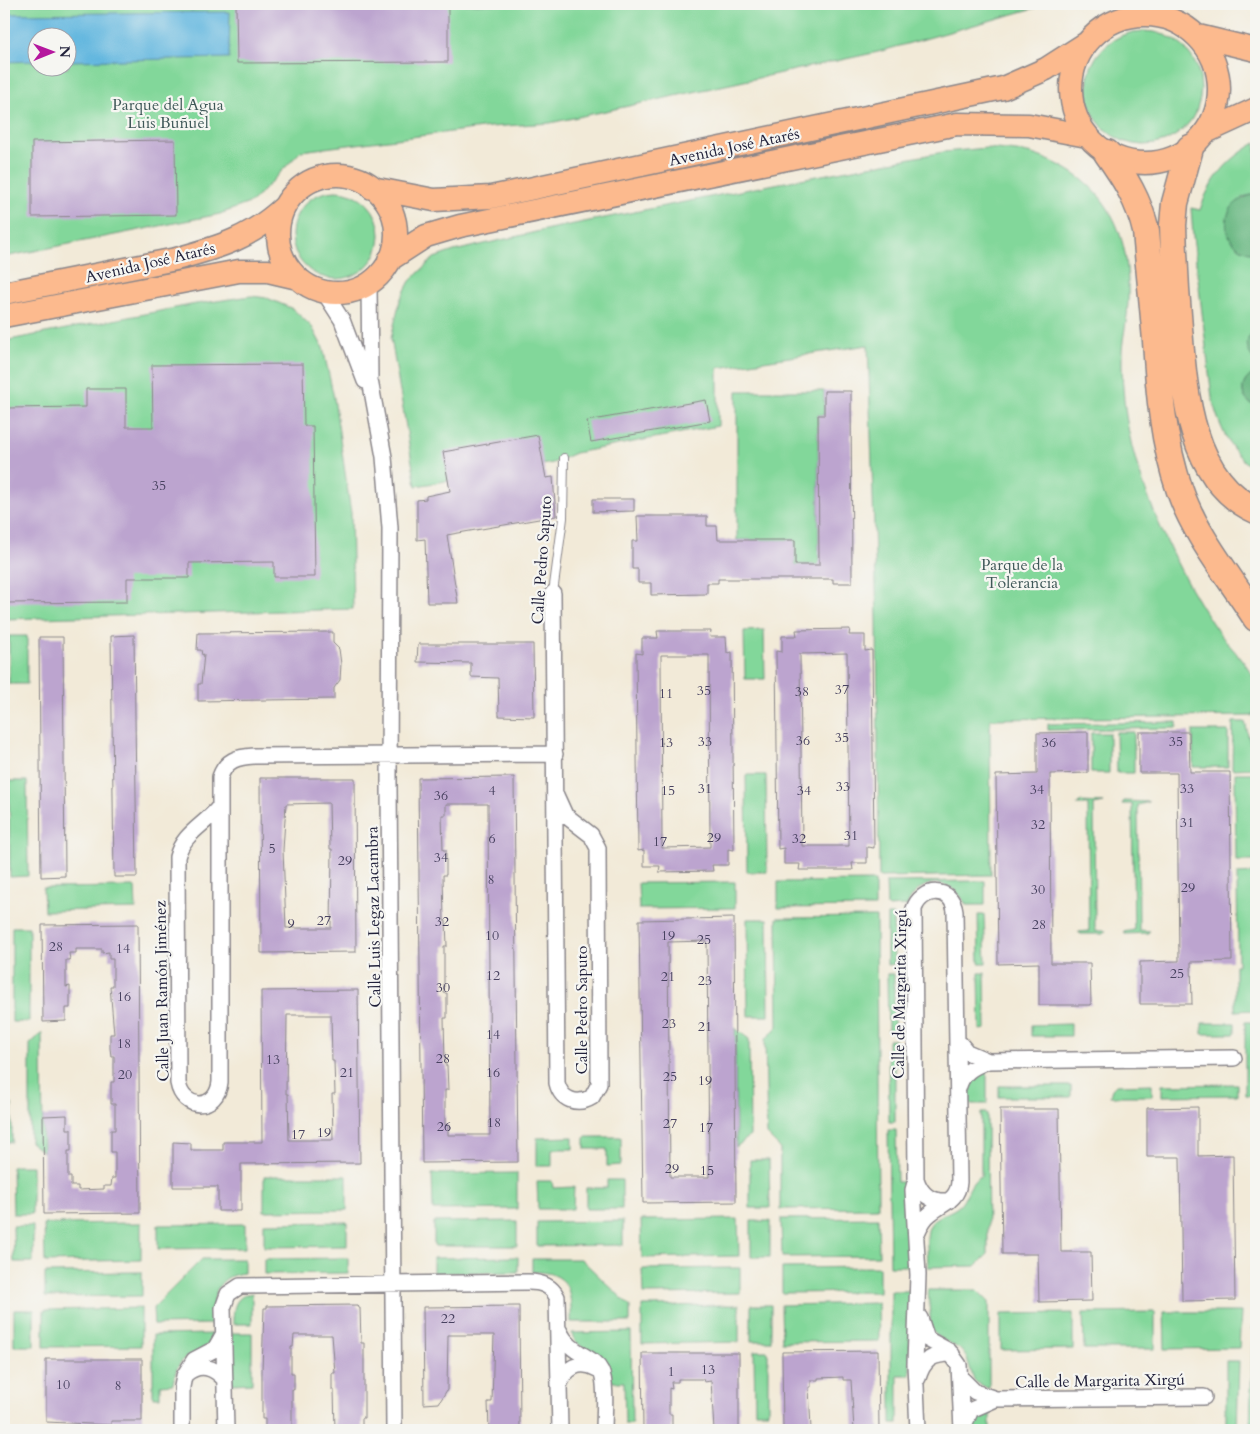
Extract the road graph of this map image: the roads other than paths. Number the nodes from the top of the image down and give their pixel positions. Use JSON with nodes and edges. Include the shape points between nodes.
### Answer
{"nodes":[{"id":1,"x":1198,"y":36,"type":"junction"},
{"id":2,"x":1085,"y":44,"type":"junction"},
{"id":3,"x":1256,"y":50,"type":"edge"},
{"id":4,"x":1256,"y":108,"type":"edge"},
{"id":5,"x":1087,"y":136,"type":"junction"},
{"id":6,"x":1198,"y":140,"type":"junction"},
{"id":7,"x":1106,"y":153,"type":"junction"},
{"id":8,"x":372,"y":188,"type":"junction"},
{"id":9,"x":285,"y":206,"type":"junction"},
{"id":10,"x":390,"y":260,"type":"junction"},
{"id":11,"x":298,"y":278,"type":"junction"},
{"id":12,"x":368,"y":284,"type":"junction"},
{"id":13,"x":324,"y":292,"type":"junction"},
{"id":14,"x":4,"y":293,"type":"edge"},
{"id":15,"x":4,"y":316,"type":"edge"},
{"id":16,"x":374,"y":404,"type":"junction"},
{"id":17,"x":564,"y":458,"type":"dead end"},
{"id":18,"x":1256,"y":510,"type":"edge"},
{"id":19,"x":553,"y":593,"type":"joint"},
{"id":20,"x":1256,"y":618,"type":"edge"},
{"id":21,"x":554,"y":754,"type":"junction"},
{"id":22,"x":389,"y":755,"type":"junction"},
{"id":23,"x":555,"y":793,"type":"junction"},
{"id":24,"x":219,"y":807,"type":"junction"},
{"id":25,"x":582,"y":829,"type":"junction"},
{"id":26,"x":182,"y":843,"type":"junction"},
{"id":27,"x":554,"y":851,"type":"junction"},
{"id":28,"x":221,"y":853,"type":"junction"},
{"id":29,"x":957,"y":1040,"type":"junction"},
{"id":30,"x":1234,"y":1058,"type":"dead end"},
{"id":31,"x":988,"y":1061,"type":"junction"},
{"id":32,"x":958,"y":1090,"type":"junction"},
{"id":33,"x":916,"y":1179,"type":"junction"},
{"id":34,"x":949,"y":1201,"type":"junction"},
{"id":35,"x":917,"y":1233,"type":"junction"},
{"id":36,"x":394,"y":1282,"type":"junction"},
{"id":37,"x":918,"y":1307,"type":"junction"},
{"id":38,"x":559,"y":1330,"type":"junction"},
{"id":39,"x":223,"y":1335,"type":"junction"},
{"id":40,"x":952,"y":1354,"type":"junction"},
{"id":41,"x":602,"y":1372,"type":"junction"},
{"id":42,"x":184,"y":1376,"type":"junction"},
{"id":43,"x":960,"y":1377,"type":"junction"},
{"id":44,"x":918,"y":1378,"type":"junction"},
{"id":45,"x":225,"y":1380,"type":"junction"},
{"id":46,"x":559,"y":1386,"type":"junction"},
{"id":47,"x":1204,"y":1397,"type":"dead end"},
{"id":48,"x":996,"y":1399,"type":"junction"},
{"id":49,"x":962,"y":1429,"type":"edge"},
{"id":50,"x":182,"y":1430,"type":"edge"},
{"id":51,"x":226,"y":1430,"type":"edge"},
{"id":52,"x":394,"y":1430,"type":"edge"},
{"id":53,"x":560,"y":1430,"type":"edge"},
{"id":54,"x":604,"y":1430,"type":"edge"},
{"id":55,"x":918,"y":1430,"type":"edge"}],
"edges":[{"from":1,"to":2,"type":"main road","via":[[1161,15],[1140,14],[1112,22]]},
{"from":1,"to":3,"type":"main road"},
{"from":1,"to":6,"type":"main road","via":[[1218,72],[1219,86],[1216,113]]},
{"from":2,"to":5,"type":"main road","via":[[1075,61],[1070,80],[1076,119]]},
{"from":2,"to":8,"type":"main road","name":"Avenida José Atarés","via":[[1046,69],[1003,88],[491,197],[434,200]]},
{"from":4,"to":6,"type":"main road"},
{"from":5,"to":7,"type":"main road"},
{"from":5,"to":10,"type":"main road","name":"Avenida José Atarés","via":[[1029,125],[957,124],[460,226],[426,236]]},
{"from":6,"to":7,"type":"main road","via":[[1175,157],[1158,162],[1140,163]]},
{"from":6,"to":18,"type":"highway","via":[[1174,203],[1184,392],[1191,422],[1214,473],[1231,493]]},
{"from":7,"to":20,"type":"highway","via":[[1133,192],[1146,231],[1161,409],[1180,492],[1215,556]]},
{"from":8,"to":9,"type":"main road","via":[[358,179],[325,177],[302,187]]},
{"from":8,"to":10,"type":"main road","via":[[392,213],[395,245]]},
{"from":9,"to":11,"type":"main road","via":[[279,220],[279,244],[287,266]]},
{"from":9,"to":14,"type":"main road","name":"Avenida José Atarés","via":[[255,231],[204,251]]},
{"from":10,"to":12,"type":"main road","via":[[381,274]]},
{"from":11,"to":13,"type":"main road"},
{"from":11,"to":15,"type":"main road","name":"Avenida José Atarés","via":[[268,271],[239,271]]},
{"from":12,"to":13,"type":"main road","via":[[347,292]]},
{"from":12,"to":16,"type":"street","name":"Calle Luis Legaz Lacambra","via":[[369,361]]},
{"from":13,"to":16,"type":"street","name":"Calle Luis Legaz Lacambra","via":[[345,328]]},
{"from":16,"to":22,"type":"street","name":"Calle Luis Legaz Lacambra","via":[[389,500]]},
{"from":17,"to":19,"type":"lane","name":"Calle Pedro Saputo","via":[[563,518]]},
{"from":19,"to":21,"type":"street","name":"Calle Pedro Saputo"},
{"from":21,"to":22,"type":"street"},
{"from":21,"to":23,"type":"street","name":"Calle Pedro Saputo"},
{"from":22,"to":24,"type":"street","name":"Calle Juan Ramón Jiménez","via":[[240,757],[226,764],[222,770]]},
{"from":22,"to":36,"type":"street","name":"Calle Luis Legaz Lacambra"},
{"from":23,"to":25,"type":"street","name":"Calle Pedro Saputo","via":[[565,815]]},
{"from":23,"to":27,"type":"street","name":"Calle Pedro Saputo"},
{"from":24,"to":26,"type":"street"},
{"from":24,"to":28,"type":"street","name":"Calle Juan Ramón Jiménez"},
{"from":25,"to":27,"type":"street","via":[[565,834]]},
{"from":25,"to":27,"type":"street","name":"Calle Pedro Saputo","via":[[591,835],[598,848],[599,1084],[592,1097],[580,1102],[567,1099],[556,1083]]},
{"from":26,"to":28,"type":"street","via":[[204,836],[215,843]]},
{"from":26,"to":28,"type":"street","name":"Calle Juan Ramón Jiménez","via":[[177,858],[178,1083],[184,1097],[197,1103],[217,1096],[220,1082]]},
{"from":29,"to":31,"type":"street","via":[[967,1052]]},
{"from":29,"to":32,"type":"street","name":"Calle de Margarita Xirgú"},
{"from":29,"to":33,"type":"street","name":"Calle de Margarita Xirgú","via":[[954,904],[946,894],[931,892],[919,898],[914,909]]},
{"from":30,"to":31,"type":"street"},
{"from":31,"to":32,"type":"street","via":[[968,1071],[961,1078]]},
{"from":32,"to":34,"type":"street","name":"Calle de Margarita Xirgú","via":[[960,1182],[958,1192]]},
{"from":33,"to":34,"type":"street","via":[[920,1190],[929,1198]]},
{"from":33,"to":35,"type":"street","name":"Calle de Margarita Xirgú","via":[[913,1222]]},
{"from":34,"to":35,"type":"street","name":"Calle de Margarita Xirgú","via":[[926,1218]]},
{"from":35,"to":37,"type":"street","name":"Calle de Margarita Xirgú"},
{"from":36,"to":38,"type":"street","via":[[538,1282],[554,1290]]},
{"from":36,"to":39,"type":"street","via":[[240,1286],[225,1300]]},
{"from":36,"to":52,"type":"street","name":"Calle Luis Legaz Lacambra"},
{"from":37,"to":40,"type":"street","name":"Calle de Margarita Xirgú","via":[[927,1339]]},
{"from":37,"to":44,"type":"street","name":"Calle de Margarita Xirgú","via":[[915,1364]]},
{"from":38,"to":41,"type":"street","via":[[571,1349],[593,1362]]},
{"from":38,"to":46,"type":"street"},
{"from":39,"to":42,"type":"street","via":[[215,1349],[194,1360]]},
{"from":39,"to":45,"type":"street"},
{"from":40,"to":43,"type":"street","name":"Calle de Margarita Xirgú","via":[[959,1365]]},
{"from":40,"to":44,"type":"street","via":[[936,1354],[928,1358]]},
{"from":41,"to":46,"type":"street","via":[[594,1367],[577,1365],[566,1370]]},
{"from":41,"to":54,"type":"street"},
{"from":42,"to":45,"type":"street","via":[[193,1369],[209,1367]]},
{"from":42,"to":50,"type":"street"},
{"from":43,"to":48,"type":"street","name":"Calle de Margarita Xirgú","via":[[975,1392]]},
{"from":43,"to":49,"type":"street","name":"Calle de Margarita Xirgú"},
{"from":44,"to":55,"type":"street","name":"Calle de Margarita Xirgú"},
{"from":45,"to":51,"type":"street"},
{"from":46,"to":53,"type":"street"},
{"from":47,"to":48,"type":"street","name":"Calle de Margarita Xirgú"},
{"from":48,"to":49,"type":"street","name":"Calle de Margarita Xirgú","via":[[971,1410]]}]}
